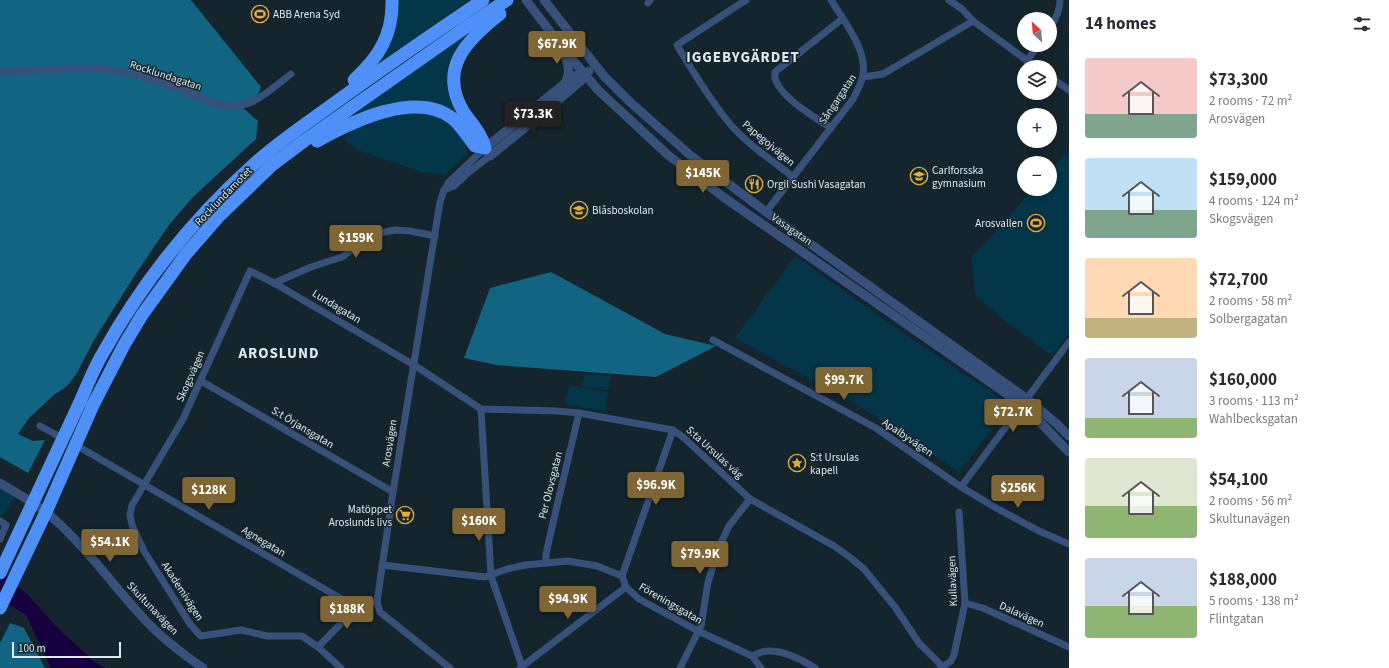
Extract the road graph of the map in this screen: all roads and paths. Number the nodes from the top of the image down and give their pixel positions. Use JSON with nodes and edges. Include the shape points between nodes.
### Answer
{"nodes":[{"id":1,"x":392,"y":0,"type":"edge"},
{"id":2,"x":483,"y":0,"type":"edge"},
{"id":3,"x":508,"y":0,"type":"edge"},
{"id":4,"x":516,"y":0,"type":"edge"},
{"id":5,"x":526,"y":0,"type":"edge"},
{"id":6,"x":544,"y":0,"type":"edge"},
{"id":7,"x":746,"y":0,"type":"edge"},
{"id":8,"x":831,"y":0,"type":"edge"},
{"id":9,"x":949,"y":0,"type":"edge"},
{"id":10,"x":1060,"y":0,"type":"edge"},
{"id":11,"x":1057,"y":16,"type":"edge"},
{"id":12,"x":842,"y":19,"type":"junction"},
{"id":13,"x":973,"y":21,"type":"junction"},
{"id":14,"x":561,"y":46,"type":"junction"},
{"id":15,"x":1026,"y":60,"type":"edge"},
{"id":16,"x":595,"y":66,"type":"junction"},
{"id":17,"x":0,"y":72,"type":"edge"},
{"id":18,"x":291,"y":74,"type":"dead end"},
{"id":19,"x":585,"y":74,"type":"junction"},
{"id":20,"x":863,"y":77,"type":"junction"},
{"id":21,"x":1057,"y":82,"type":"edge"},
{"id":22,"x":564,"y":85,"type":"junction"},
{"id":23,"x":598,"y":90,"type":"junction"},
{"id":24,"x":1069,"y":90,"type":"edge"},
{"id":25,"x":562,"y":96,"type":"junction"},
{"id":26,"x":335,"y":112,"type":"junction"},
{"id":27,"x":831,"y":128,"type":"junction"},
{"id":28,"x":487,"y":152,"type":"junction"},
{"id":29,"x":793,"y":177,"type":"junction"},
{"id":30,"x":766,"y":212,"type":"junction"},
{"id":31,"x":760,"y":221,"type":"junction"},
{"id":32,"x":435,"y":236,"type":"junction"},
{"id":33,"x":249,"y":274,"type":"joint"},
{"id":34,"x":274,"y":282,"type":"junction"},
{"id":35,"x":712,"y":340,"type":"dead end"},
{"id":36,"x":1069,"y":342,"type":"edge"},
{"id":37,"x":414,"y":365,"type":"junction"},
{"id":38,"x":201,"y":381,"type":"junction"},
{"id":39,"x":1024,"y":402,"type":"junction"},
{"id":40,"x":481,"y":409,"type":"junction"},
{"id":41,"x":579,"y":413,"type":"junction"},
{"id":42,"x":40,"y":426,"type":"dead end"},
{"id":43,"x":673,"y":430,"type":"junction"},
{"id":44,"x":1069,"y":436,"type":"edge"},
{"id":45,"x":1069,"y":452,"type":"edge"},
{"id":46,"x":0,"y":483,"type":"edge"},
{"id":47,"x":145,"y":484,"type":"junction"},
{"id":48,"x":961,"y":487,"type":"junction"},
{"id":49,"x":393,"y":492,"type":"junction"},
{"id":50,"x":750,"y":499,"type":"junction"},
{"id":51,"x":959,"y":512,"type":"dead end"},
{"id":52,"x":0,"y":521,"type":"edge"},
{"id":53,"x":0,"y":539,"type":"edge"},
{"id":54,"x":1069,"y":544,"type":"edge"},
{"id":55,"x":546,"y":563,"type":"junction"},
{"id":56,"x":382,"y":565,"type":"junction"},
{"id":57,"x":0,"y":573,"type":"edge"},
{"id":58,"x":491,"y":576,"type":"junction"},
{"id":59,"x":622,"y":576,"type":"junction"},
{"id":60,"x":626,"y":587,"type":"junction"},
{"id":61,"x":377,"y":602,"type":"junction"},
{"id":62,"x":965,"y":603,"type":"junction"},
{"id":63,"x":357,"y":604,"type":"junction"},
{"id":64,"x":0,"y":608,"type":"edge"},
{"id":65,"x":698,"y":632,"type":"junction"},
{"id":66,"x":318,"y":647,"type":"junction"},
{"id":67,"x":1069,"y":647,"type":"edge"},
{"id":68,"x":752,"y":656,"type":"junction"},
{"id":69,"x":521,"y":667,"type":"edge"},
{"id":70,"x":203,"y":668,"type":"edge"},
{"id":71,"x":340,"y":668,"type":"edge"},
{"id":72,"x":450,"y":668,"type":"edge"},
{"id":73,"x":680,"y":668,"type":"edge"},
{"id":74,"x":761,"y":668,"type":"edge"},
{"id":75,"x":815,"y":668,"type":"edge"},
{"id":76,"x":943,"y":668,"type":"edge"}],
"edges":[{"from":1,"to":26,"type":"highway","via":[[387,35],[378,54],[355,80]]},
{"from":2,"to":26,"type":"highway","via":[[377,71]]},
{"from":3,"to":26,"type":"highway"},
{"from":4,"to":28,"type":"highway","via":[[486,24],[465,46],[454,70],[456,94],[462,109],[483,140]]},
{"from":5,"to":14,"type":"street","name":"Vasagatan"},
{"from":6,"to":16,"type":"street","name":"Vasagatan"},
{"from":7,"to":29,"type":"street","name":"Papegojvägen","via":[[677,45],[702,86],[730,124]]},
{"from":8,"to":12,"type":"street"},
{"from":9,"to":13,"type":"street"},
{"from":10,"to":11,"type":"street"},
{"from":12,"to":20,"type":"street","via":[[857,42],[863,58]]},
{"from":12,"to":27,"type":"street","via":[[775,72],[775,80],[789,97]]},
{"from":13,"to":15,"type":"street"},
{"from":13,"to":20,"type":"street","name":"Sångargatan","via":[[883,74]]},
{"from":14,"to":19,"type":"street","name":"Vasagatan"},
{"from":14,"to":22,"type":"street","via":[[569,72]]},
{"from":16,"to":19,"type":"street","name":"Arosvägen"},
{"from":16,"to":30,"type":"street","name":"Vasagatan","via":[[630,102],[690,155]]},
{"from":17,"to":18,"type":"street","name":"Rocklundagatan","via":[[81,67],[117,70],[230,106],[243,106],[253,102]]},
{"from":19,"to":22,"type":"street","name":"Arosvägen","via":[[574,76]]},
{"from":19,"to":23,"type":"street","name":"Vasagatan"},
{"from":19,"to":25,"type":"street","name":"Arosvägen","via":[[584,78]]},
{"from":20,"to":27,"type":"street","name":"Sångargatan","via":[[853,99]]},
{"from":21,"to":24,"type":"street"},
{"from":22,"to":28,"type":"street","name":"Arosvägen"},
{"from":23,"to":25,"type":"street","via":[[581,87]]},
{"from":23,"to":31,"type":"street","name":"Vasagatan","via":[[668,155]]},
{"from":25,"to":28,"type":"street","name":"Arosvägen"},
{"from":26,"to":28,"type":"highway","via":[[365,118],[401,108],[433,109],[451,117],[475,146]]},
{"from":26,"to":57,"type":"highway","name":"Rocklundamotet","bridge":true,"via":[[308,119],[253,165],[214,203],[143,288],[102,355]]},
{"from":26,"to":64,"type":"highway","bridge":true,"via":[[320,134],[272,165],[219,216],[186,254],[142,315],[94,405]]},
{"from":27,"to":29,"type":"street","name":"Sångargatan"},
{"from":28,"to":32,"type":"street","name":"Arosvägen","via":[[449,182],[444,190]]},
{"from":29,"to":30,"type":"street","name":"Sångargatan"},
{"from":30,"to":31,"type":"street"},
{"from":30,"to":39,"type":"street","name":"Vasagatan"},
{"from":31,"to":39,"type":"street","name":"Vasagatan","via":[[1004,392]]},
{"from":32,"to":34,"type":"street","via":[[410,231],[379,232],[342,257]]},
{"from":32,"to":37,"type":"street","name":"Arosvägen"},
{"from":33,"to":34,"type":"street","name":"Lundagatan","via":[[250,271]]},
{"from":33,"to":38,"type":"street","name":"Skogsvägen"},
{"from":34,"to":37,"type":"street","name":"Lundagatan"},
{"from":35,"to":48,"type":"street","name":"Apalbyvägen","via":[[876,428]]},
{"from":36,"to":39,"type":"street"},
{"from":37,"to":40,"type":"street"},
{"from":37,"to":49,"type":"street","name":"Arosvägen"},
{"from":38,"to":47,"type":"street","name":"Skogsvägen","via":[[183,419]]},
{"from":38,"to":49,"type":"street","name":"S:t Örjansgatan"},
{"from":39,"to":44,"type":"street","name":"Vasagatan","via":[[1052,420]]},
{"from":39,"to":45,"type":"street","name":"Vasagatan","via":[[1032,414]]},
{"from":39,"to":48,"type":"street"},
{"from":40,"to":41,"type":"street","name":"S:ta Ursulas väg"},
{"from":40,"to":58,"type":"street"},
{"from":41,"to":43,"type":"street","name":"S:ta Ursulas väg"},
{"from":41,"to":55,"type":"street","name":"Per Olovsgatan","via":[[550,534]]},
{"from":42,"to":47,"type":"street","name":"Agnegatan"},
{"from":43,"to":50,"type":"street","name":"S:ta Ursulas väg"},
{"from":43,"to":59,"type":"street"},
{"from":46,"to":70,"type":"street","name":"Skultunavägen","via":[[53,518],[147,622],[181,654]]},
{"from":47,"to":63,"type":"street","name":"Agnegatan","via":[[345,601]]},
{"from":47,"to":66,"type":"street","name":"Akademivägen","via":[[132,505],[132,525],[150,561],[201,636],[241,630],[267,636],[302,636]]},
{"from":48,"to":54,"type":"street","name":"Apalbyvägen","via":[[1039,531]]},
{"from":49,"to":56,"type":"street","name":"Arosvägen"},
{"from":50,"to":65,"type":"street","via":[[729,526],[720,545],[708,582]]},
{"from":50,"to":76,"type":"street","name":"S:ta Ursulas väg","via":[[834,546],[864,569],[895,607],[919,643]]},
{"from":51,"to":62,"type":"street","name":"Kullavägen"},
{"from":52,"to":53,"type":"street","via":[[6,525]]},
{"from":55,"to":58,"type":"street","via":[[507,569]]},
{"from":55,"to":59,"type":"street","via":[[580,563],[597,566]]},
{"from":56,"to":58,"type":"street"},
{"from":56,"to":61,"type":"street","name":"Arosvägen"},
{"from":58,"to":69,"type":"street"},
{"from":59,"to":60,"type":"street","name":"Föreningsgatan"},
{"from":60,"to":65,"type":"street","name":"Föreningsgatan","via":[[639,599]]},
{"from":60,"to":69,"type":"street"},
{"from":61,"to":63,"type":"street","name":"Agnegatan"},
{"from":61,"to":72,"type":"street","via":[[380,612]]},
{"from":62,"to":67,"type":"street","name":"Dalavägen","via":[[983,608]]},
{"from":62,"to":76,"type":"street","name":"Kullavägen","via":[[954,655]]},
{"from":63,"to":66,"type":"street"},
{"from":65,"to":68,"type":"street","name":"Föreningsgatan"},
{"from":65,"to":73,"type":"street"},
{"from":66,"to":71,"type":"street","name":"Akademivägen"},
{"from":68,"to":74,"type":"street","name":"Föreningsgatan"},
{"from":68,"to":75,"type":"street","via":[[767,651],[778,653],[799,658]]}]}
